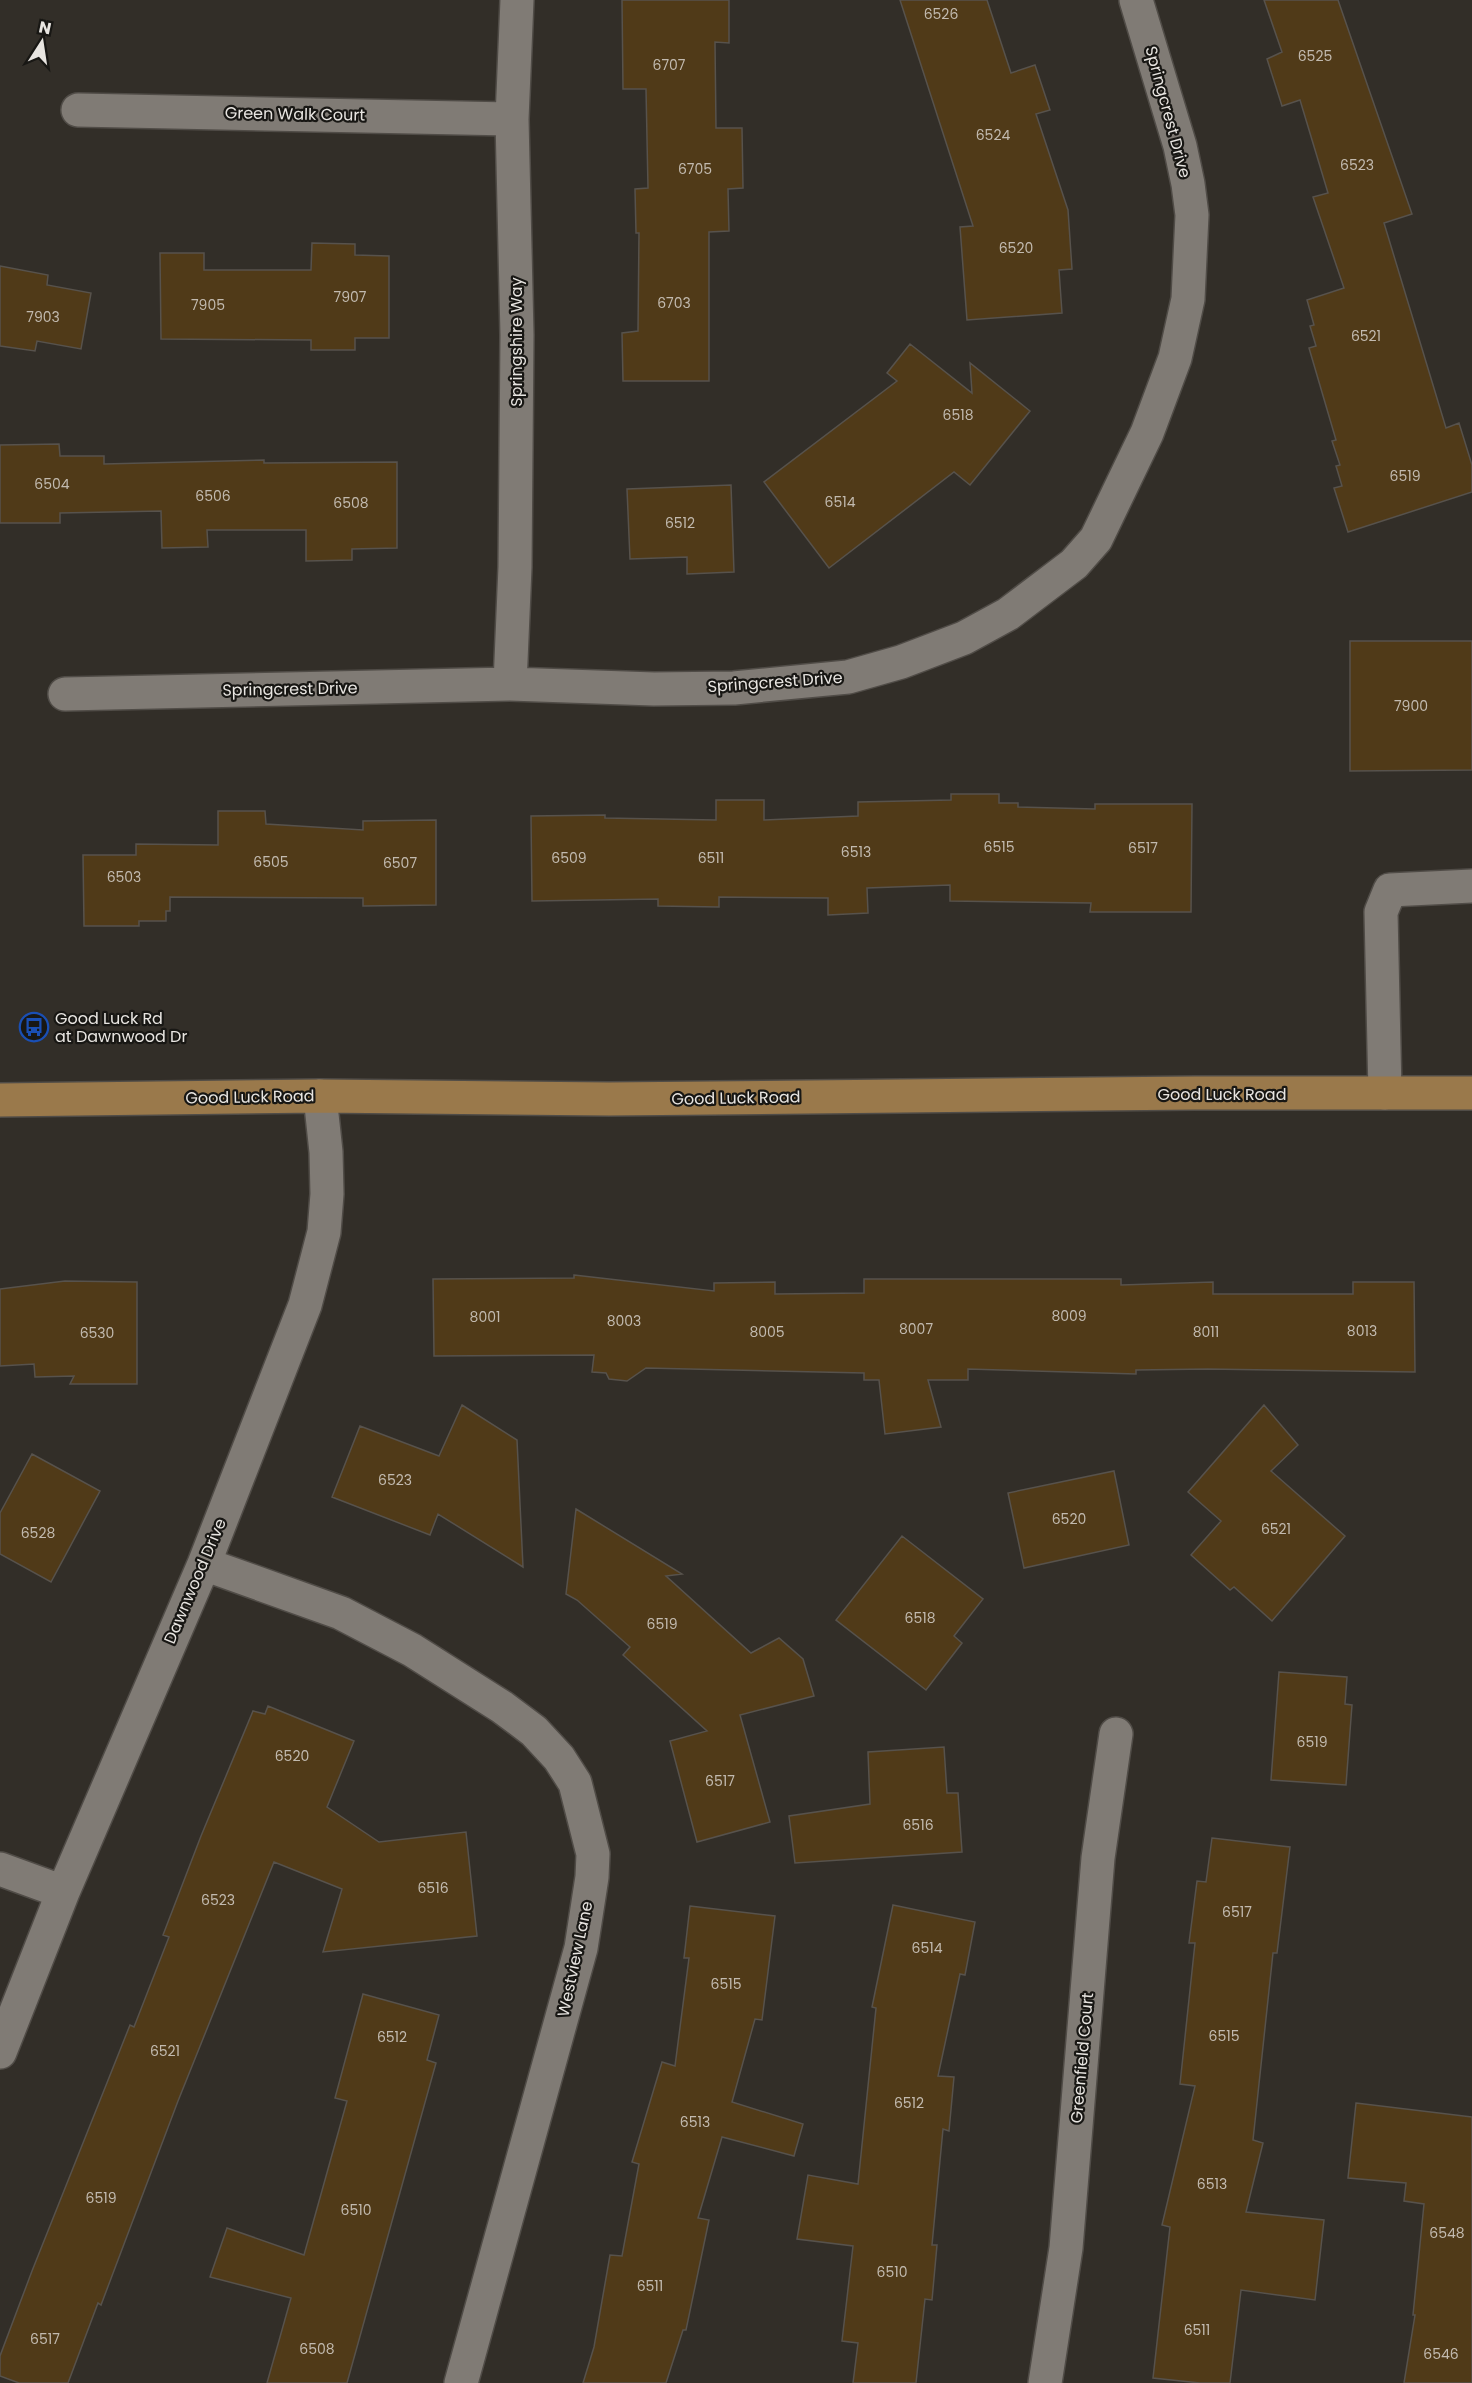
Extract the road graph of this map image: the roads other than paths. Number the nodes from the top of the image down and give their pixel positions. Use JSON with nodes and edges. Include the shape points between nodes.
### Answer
{"nodes":[{"id":1,"x":517,"y":0,"type":"edge"},
{"id":2,"x":1136,"y":0,"type":"edge"},
{"id":3,"x":78,"y":110,"type":"dead end"},
{"id":4,"x":512,"y":119,"type":"junction"},
{"id":5,"x":510,"y":684,"type":"junction"},
{"id":6,"x":65,"y":694,"type":"dead end"},
{"id":7,"x":1472,"y":886,"type":"edge"},
{"id":8,"x":1385,"y":1093,"type":"junction"},
{"id":9,"x":1472,"y":1093,"type":"edge"},
{"id":10,"x":320,"y":1096,"type":"junction"},
{"id":11,"x":0,"y":1100,"type":"edge"},
{"id":12,"x":204,"y":1564,"type":"junction"},
{"id":13,"x":1116,"y":1734,"type":"dead end"},
{"id":14,"x":0,"y":1869,"type":"edge"},
{"id":15,"x":63,"y":1892,"type":"junction"},
{"id":16,"x":0,"y":2052,"type":"edge"},
{"id":17,"x":461,"y":2383,"type":"edge"},
{"id":18,"x":1045,"y":2383,"type":"edge"}],
"edges":[{"from":1,"to":4,"type":"street","name":"Springshire Way"},
{"from":2,"to":5,"type":"street","name":"Springcrest Drive","via":[[1188,184],[1192,215],[1188,299],[1175,358],[1147,433],[1096,539],[1074,564],[1008,614],[964,638],[848,678],[734,688]]},
{"from":3,"to":4,"type":"street","name":"Green Walk Court"},
{"from":4,"to":5,"type":"street","name":"Springshire Way","via":[[517,335],[516,567]]},
{"from":5,"to":6,"type":"street","name":"Springcrest Drive"},
{"from":7,"to":8,"type":"street","via":[[1390,890],[1381,912]]},
{"from":8,"to":9,"type":"main road","name":"Good Luck Road"},
{"from":8,"to":10,"type":"main road","name":"Good Luck Road","via":[[609,1099]]},
{"from":10,"to":11,"type":"main road","name":"Good Luck Road"},
{"from":10,"to":12,"type":"street","name":"Dawnwood Drive","via":[[327,1194],[317,1266],[282,1368]]},
{"from":12,"to":15,"type":"street","name":"Dawnwood Drive"},
{"from":12,"to":17,"type":"street","name":"Westview Lane","via":[[341,1613],[412,1650],[534,1731],[560,1758],[575,1783],[593,1854],[581,1948]]},
{"from":13,"to":18,"type":"street","name":"Greenfield Court","via":[[1098,1858],[1066,2248]]},
{"from":14,"to":15,"type":"street"},
{"from":15,"to":16,"type":"street","name":"Dawnwood Drive"}]}
